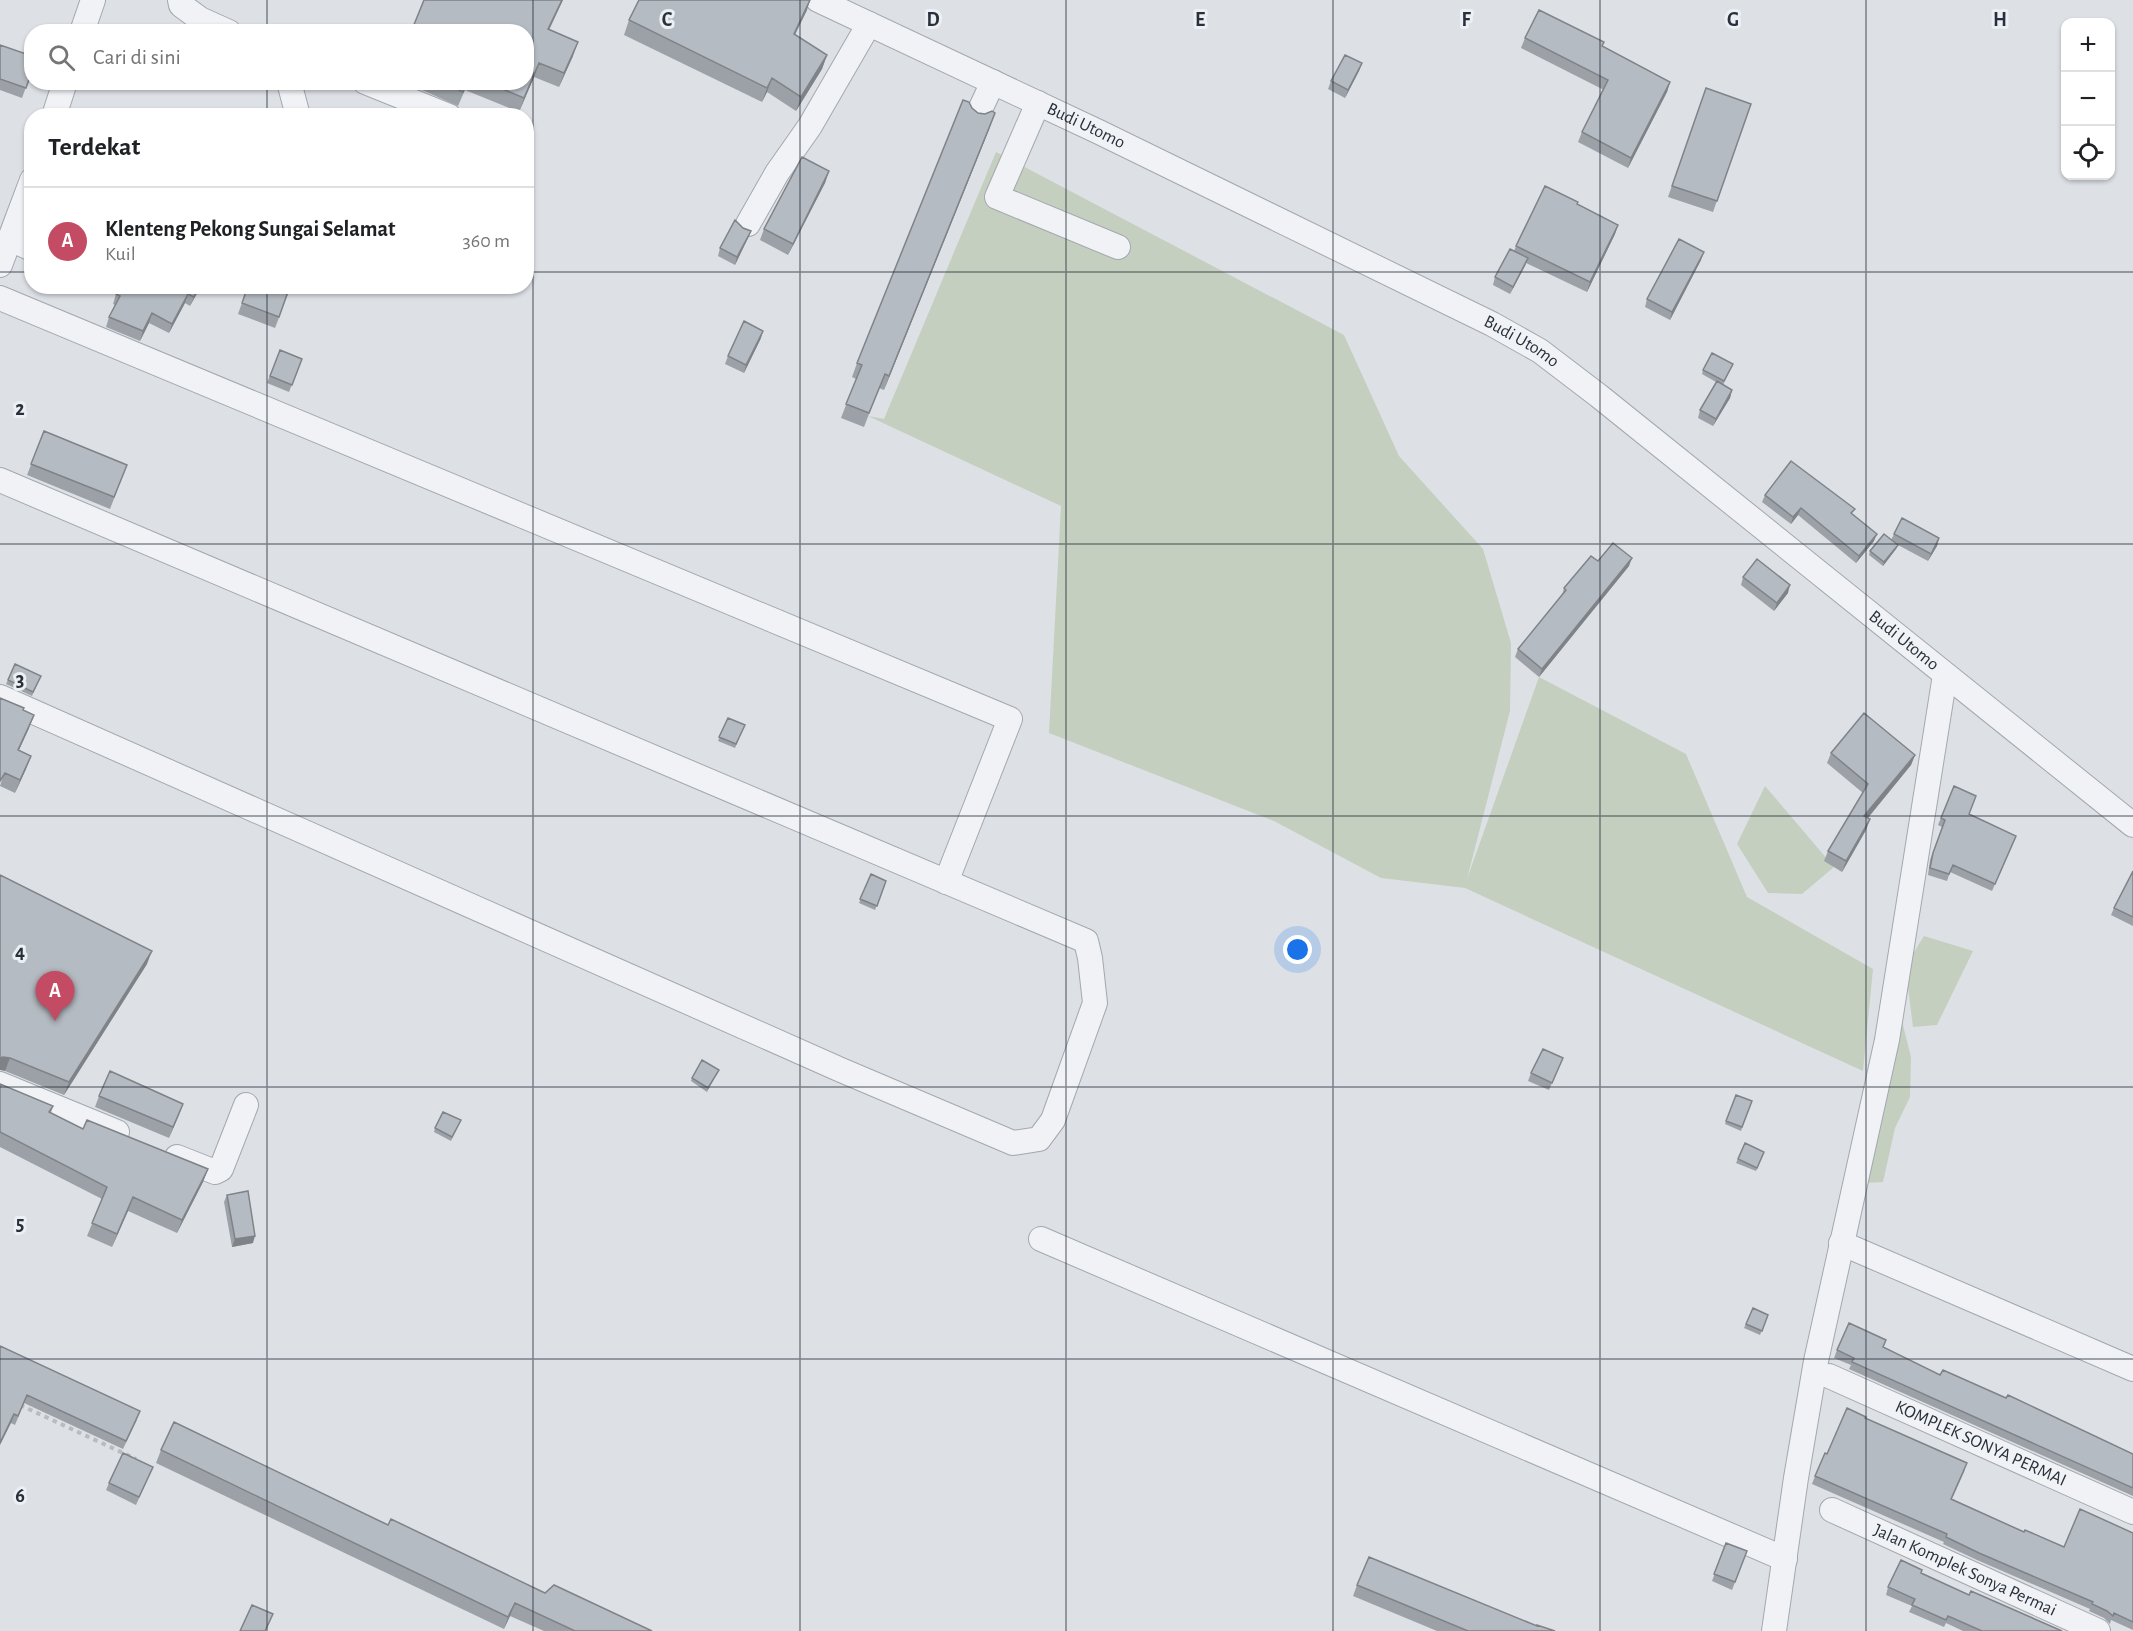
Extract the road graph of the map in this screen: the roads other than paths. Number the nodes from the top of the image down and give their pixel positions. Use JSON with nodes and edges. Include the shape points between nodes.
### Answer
{"nodes":[{"id":1,"x":93,"y":0,"type":"edge"},
{"id":2,"x":180,"y":0,"type":"edge"},
{"id":3,"x":818,"y":0,"type":"edge"},
{"id":4,"x":85,"y":24,"type":"edge"},
{"id":5,"x":211,"y":24,"type":"edge"},
{"id":6,"x":869,"y":24,"type":"junction"},
{"id":7,"x":993,"y":82,"type":"junction"},
{"id":8,"x":62,"y":90,"type":"edge"},
{"id":9,"x":291,"y":90,"type":"edge"},
{"id":10,"x":385,"y":90,"type":"edge"},
{"id":11,"x":1038,"y":103,"type":"junction"},
{"id":12,"x":57,"y":108,"type":"edge"},
{"id":13,"x":296,"y":108,"type":"edge"},
{"id":14,"x":429,"y":108,"type":"edge"},
{"id":15,"x":978,"y":114,"type":"edge"},
{"id":16,"x":748,"y":224,"type":"dead end"},
{"id":17,"x":22,"y":245,"type":"edge"},
{"id":18,"x":1118,"y":247,"type":"dead end"},
{"id":19,"x":0,"y":265,"type":"edge"},
{"id":20,"x":0,"y":298,"type":"edge"},
{"id":21,"x":0,"y":480,"type":"edge"},
{"id":22,"x":1945,"y":675,"type":"junction"},
{"id":23,"x":0,"y":698,"type":"edge"},
{"id":24,"x":2133,"y":825,"type":"edge"},
{"id":25,"x":946,"y":882,"type":"junction"},
{"id":26,"x":0,"y":1084,"type":"edge"},
{"id":27,"x":246,"y":1106,"type":"dead end"},
{"id":28,"x":1041,"y":1239,"type":"dead end"},
{"id":29,"x":1841,"y":1243,"type":"junction"},
{"id":30,"x":2133,"y":1369,"type":"edge"},
{"id":31,"x":1829,"y":1376,"type":"dead end"},
{"id":32,"x":1832,"y":1510,"type":"dead end"},
{"id":33,"x":2133,"y":1512,"type":"edge"},
{"id":34,"x":1785,"y":1559,"type":"junction"},
{"id":35,"x":1774,"y":1631,"type":"edge"},
{"id":36,"x":2098,"y":1631,"type":"edge"}],
"edges":[{"from":1,"to":4,"type":"street"},
{"from":2,"to":5,"type":"street","via":[[181,5]]},
{"from":3,"to":6,"type":"street","name":"Budi Utomo"},
{"from":6,"to":7,"type":"street","name":"Budi Utomo"},
{"from":6,"to":16,"type":"street"},
{"from":7,"to":11,"type":"street","name":"Budi Utomo"},
{"from":7,"to":15,"type":"street"},
{"from":8,"to":12,"type":"street"},
{"from":9,"to":13,"type":"street"},
{"from":10,"to":14,"type":"street"},
{"from":11,"to":18,"type":"street","via":[[997,197]]},
{"from":11,"to":22,"type":"street","name":"Budi Utomo","via":[[1540,351]]},
{"from":17,"to":19,"type":"street"},
{"from":20,"to":25,"type":"street","via":[[1010,719]]},
{"from":21,"to":25,"type":"street"},
{"from":22,"to":24,"type":"street","name":"Budi Utomo"},
{"from":22,"to":29,"type":"street","via":[[1887,1040]]},
{"from":23,"to":25,"type":"street","via":[[841,1070],[1013,1143],[1039,1139],[1053,1120],[1095,1003],[1086,941]]},
{"from":26,"to":27,"type":"street","via":[[215,1172],[221,1168]]},
{"from":28,"to":34,"type":"street"},
{"from":29,"to":30,"type":"street"},
{"from":29,"to":34,"type":"street","via":[[1816,1361]]},
{"from":31,"to":33,"type":"street","name":"KOMPLEK SONYA PERMAI"},
{"from":32,"to":36,"type":"street","name":"Jalan Komplek Sonya Permai"},
{"from":34,"to":35,"type":"street"}]}
